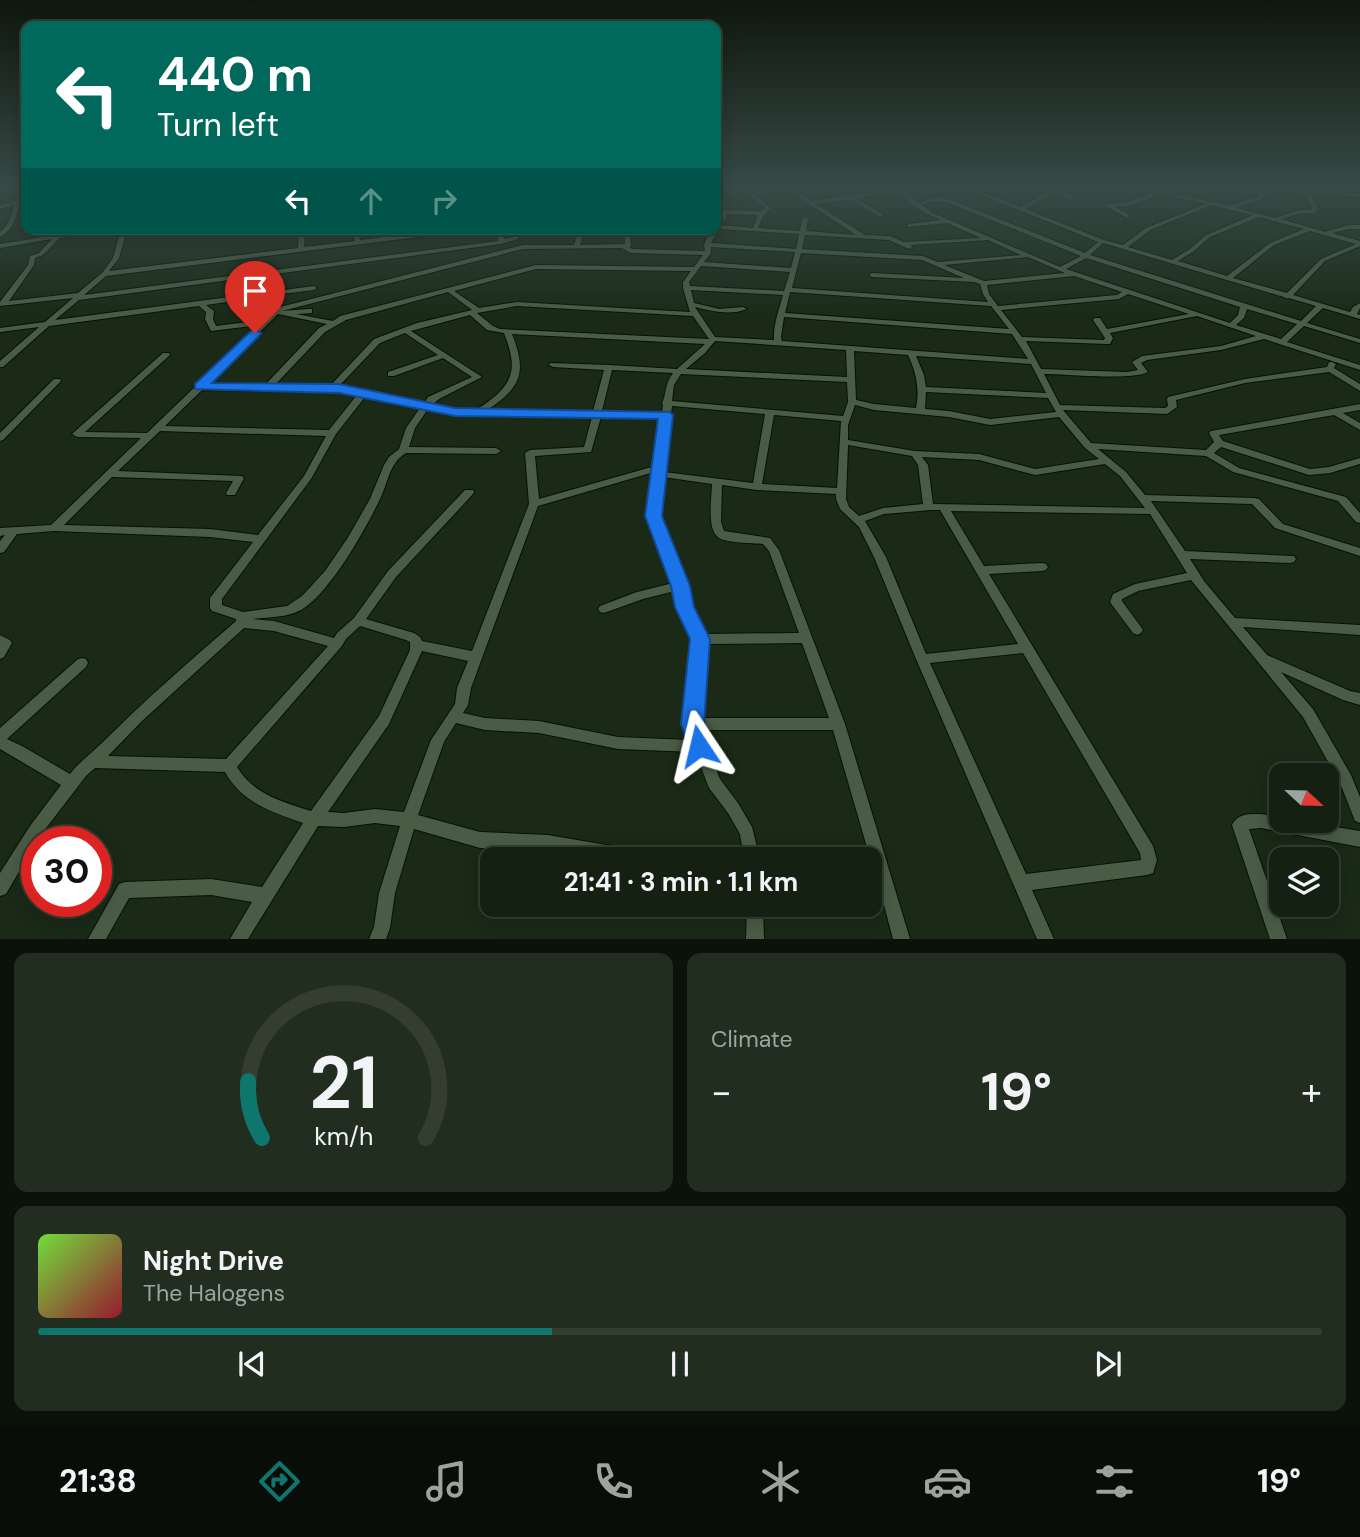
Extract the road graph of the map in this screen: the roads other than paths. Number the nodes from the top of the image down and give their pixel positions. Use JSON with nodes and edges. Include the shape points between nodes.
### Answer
{"nodes":[{"id":1,"x":744,"y":231,"type":"edge"},
{"id":2,"x":777,"y":231,"type":"edge"},
{"id":3,"x":856,"y":231,"type":"edge"},
{"id":4,"x":969,"y":231,"type":"edge"},
{"id":5,"x":1023,"y":231,"type":"edge"},
{"id":6,"x":1076,"y":231,"type":"edge"},
{"id":7,"x":1146,"y":231,"type":"edge"},
{"id":8,"x":1221,"y":231,"type":"edge"},
{"id":9,"x":1303,"y":231,"type":"edge"},
{"id":10,"x":1320,"y":231,"type":"edge"},
{"id":11,"x":1335,"y":231,"type":"edge"},
{"id":12,"x":803,"y":233,"type":"junction"},
{"id":13,"x":1327,"y":233,"type":"junction"},
{"id":14,"x":53,"y":235,"type":"edge"},
{"id":15,"x":57,"y":235,"type":"edge"},
{"id":16,"x":122,"y":235,"type":"edge"},
{"id":17,"x":302,"y":235,"type":"edge"},
{"id":18,"x":356,"y":235,"type":"edge"},
{"id":19,"x":412,"y":235,"type":"edge"},
{"id":20,"x":444,"y":235,"type":"edge"},
{"id":21,"x":499,"y":235,"type":"edge"},
{"id":22,"x":518,"y":235,"type":"edge"},
{"id":23,"x":580,"y":235,"type":"edge"},
{"id":24,"x":629,"y":235,"type":"edge"},
{"id":25,"x":721,"y":235,"type":"edge"},
{"id":26,"x":712,"y":236,"type":"edge"},
{"id":27,"x":864,"y":236,"type":"junction"},
{"id":28,"x":382,"y":239,"type":"junction"},
{"id":29,"x":986,"y":239,"type":"junction"},
{"id":30,"x":1102,"y":241,"type":"junction"},
{"id":31,"x":358,"y":242,"type":"junction"},
{"id":32,"x":500,"y":243,"type":"junction"},
{"id":33,"x":1360,"y":243,"type":"edge"},
{"id":34,"x":905,"y":244,"type":"junction"},
{"id":35,"x":0,"y":246,"type":"edge"},
{"id":36,"x":577,"y":247,"type":"junction"},
{"id":37,"x":624,"y":247,"type":"junction"},
{"id":38,"x":1123,"y":248,"type":"junction"},
{"id":39,"x":451,"y":249,"type":"junction"},
{"id":40,"x":301,"y":250,"type":"junction"},
{"id":41,"x":798,"y":251,"type":"junction"},
{"id":42,"x":505,"y":252,"type":"junction"},
{"id":43,"x":1027,"y":256,"type":"junction"},
{"id":44,"x":1086,"y":256,"type":"junction"},
{"id":45,"x":385,"y":258,"type":"junction"},
{"id":46,"x":923,"y":258,"type":"junction"},
{"id":47,"x":1172,"y":262,"type":"junction"},
{"id":48,"x":940,"y":263,"type":"junction"},
{"id":49,"x":697,"y":266,"type":"junction"},
{"id":50,"x":1060,"y":269,"type":"junction"},
{"id":51,"x":793,"y":270,"type":"junction"},
{"id":52,"x":104,"y":274,"type":"junction"},
{"id":53,"x":469,"y":274,"type":"dead end"},
{"id":54,"x":1073,"y":274,"type":"junction"},
{"id":55,"x":872,"y":275,"type":"dead end"},
{"id":56,"x":1227,"y":279,"type":"junction"},
{"id":57,"x":480,"y":281,"type":"junction"},
{"id":58,"x":979,"y":281,"type":"junction"},
{"id":59,"x":314,"y":288,"type":"dead end"},
{"id":60,"x":687,"y":288,"type":"junction"},
{"id":61,"x":727,"y":289,"type":"junction"},
{"id":62,"x":449,"y":290,"type":"junction"},
{"id":63,"x":786,"y":291,"type":"junction"},
{"id":64,"x":1126,"y":292,"type":"junction"},
{"id":65,"x":279,"y":293,"type":"junction"},
{"id":66,"x":79,"y":296,"type":"junction"},
{"id":67,"x":1287,"y":297,"type":"junction"},
{"id":68,"x":726,"y":303,"type":"junction"},
{"id":69,"x":1,"y":304,"type":"edge"},
{"id":70,"x":202,"y":305,"type":"junction"},
{"id":71,"x":1360,"y":305,"type":"edge"},
{"id":72,"x":995,"y":306,"type":"junction"},
{"id":73,"x":1244,"y":306,"type":"junction"},
{"id":74,"x":1320,"y":307,"type":"junction"},
{"id":75,"x":693,"y":309,"type":"junction"},
{"id":76,"x":743,"y":309,"type":"dead end"},
{"id":77,"x":309,"y":311,"type":"dead end"},
{"id":78,"x":474,"y":311,"type":"junction"},
{"id":79,"x":278,"y":312,"type":"junction"},
{"id":80,"x":780,"y":314,"type":"junction"},
{"id":81,"x":1195,"y":315,"type":"junction"},
{"id":82,"x":1356,"y":316,"type":"edge"},
{"id":83,"x":1097,"y":320,"type":"dead end"},
{"id":84,"x":266,"y":322,"type":"junction"},
{"id":85,"x":331,"y":323,"type":"junction"},
{"id":86,"x":1299,"y":324,"type":"junction"},
{"id":87,"x":46,"y":325,"type":"junction"},
{"id":88,"x":1230,"y":326,"type":"junction"},
{"id":89,"x":0,"y":330,"type":"edge"},
{"id":90,"x":405,"y":330,"type":"junction"},
{"id":91,"x":507,"y":331,"type":"junction"},
{"id":92,"x":1105,"y":332,"type":"junction"},
{"id":93,"x":1018,"y":335,"type":"junction"},
{"id":94,"x":1262,"y":337,"type":"junction"},
{"id":95,"x":712,"y":341,"type":"junction"},
{"id":96,"x":1360,"y":341,"type":"edge"},
{"id":97,"x":1282,"y":342,"type":"junction"},
{"id":98,"x":779,"y":343,"type":"junction"},
{"id":99,"x":19,"y":348,"type":"junction"},
{"id":100,"x":850,"y":349,"type":"junction"},
{"id":101,"x":0,"y":352,"type":"edge"},
{"id":102,"x":911,"y":354,"type":"junction"},
{"id":103,"x":166,"y":355,"type":"dead end"},
{"id":104,"x":444,"y":355,"type":"junction"},
{"id":105,"x":1334,"y":359,"type":"junction"},
{"id":106,"x":0,"y":365,"type":"edge"},
{"id":107,"x":553,"y":365,"type":"dead end"},
{"id":108,"x":1035,"y":366,"type":"junction"},
{"id":109,"x":609,"y":367,"type":"junction"},
{"id":110,"x":1360,"y":368,"type":"edge"},
{"id":111,"x":1330,"y":369,"type":"junction"},
{"id":112,"x":680,"y":370,"type":"junction"},
{"id":113,"x":391,"y":374,"type":"dead end"},
{"id":114,"x":852,"y":380,"type":"junction"},
{"id":115,"x":57,"y":381,"type":"dead end"},
{"id":116,"x":269,"y":386,"type":"junction"},
{"id":117,"x":200,"y":387,"type":"junction"},
{"id":118,"x":1360,"y":388,"type":"edge"},
{"id":119,"x":333,"y":389,"type":"junction"},
{"id":120,"x":922,"y":389,"type":"junction"},
{"id":121,"x":363,"y":393,"type":"junction"},
{"id":122,"x":1051,"y":396,"type":"junction"},
{"id":123,"x":852,"y":402,"type":"junction"},
{"id":124,"x":419,"y":404,"type":"junction"},
{"id":125,"x":1360,"y":407,"type":"edge"},
{"id":126,"x":666,"y":409,"type":"junction"},
{"id":127,"x":920,"y":411,"type":"junction"},
{"id":128,"x":1059,"y":411,"type":"junction"},
{"id":129,"x":477,"y":412,"type":"junction"},
{"id":130,"x":1335,"y":412,"type":"junction"},
{"id":131,"x":598,"y":413,"type":"junction"},
{"id":132,"x":770,"y":413,"type":"junction"},
{"id":133,"x":846,"y":419,"type":"junction"},
{"id":134,"x":1360,"y":427,"type":"edge"},
{"id":135,"x":153,"y":432,"type":"junction"},
{"id":136,"x":332,"y":433,"type":"junction"},
{"id":137,"x":0,"y":438,"type":"edge"},
{"id":138,"x":844,"y":442,"type":"junction"},
{"id":139,"x":1219,"y":443,"type":"junction"},
{"id":140,"x":1088,"y":446,"type":"junction"},
{"id":141,"x":404,"y":450,"type":"junction"},
{"id":142,"x":496,"y":451,"type":"dead end"},
{"id":143,"x":1208,"y":453,"type":"junction"},
{"id":144,"x":915,"y":454,"type":"junction"},
{"id":145,"x":1107,"y":461,"type":"junction"},
{"id":146,"x":1360,"y":461,"type":"edge"},
{"id":147,"x":660,"y":470,"type":"junction"},
{"id":148,"x":111,"y":474,"type":"junction"},
{"id":149,"x":717,"y":483,"type":"junction"},
{"id":150,"x":757,"y":487,"type":"junction"},
{"id":151,"x":842,"y":491,"type":"junction"},
{"id":152,"x":469,"y":492,"type":"dead end"},
{"id":153,"x":231,"y":493,"type":"dead end"},
{"id":154,"x":1143,"y":498,"type":"junction"},
{"id":155,"x":534,"y":504,"type":"junction"},
{"id":156,"x":928,"y":508,"type":"junction"},
{"id":157,"x":944,"y":508,"type":"junction"},
{"id":158,"x":1153,"y":511,"type":"junction"},
{"id":159,"x":859,"y":520,"type":"junction"},
{"id":160,"x":1360,"y":520,"type":"edge"},
{"id":161,"x":54,"y":528,"type":"junction"},
{"id":162,"x":15,"y":531,"type":"junction"},
{"id":163,"x":0,"y":532,"type":"edge"},
{"id":164,"x":260,"y":539,"type":"junction"},
{"id":165,"x":0,"y":549,"type":"edge"},
{"id":166,"x":1360,"y":552,"type":"edge"},
{"id":167,"x":1181,"y":555,"type":"junction"},
{"id":168,"x":1290,"y":559,"type":"dead end"},
{"id":169,"x":1042,"y":567,"type":"dead end"},
{"id":170,"x":980,"y":570,"type":"junction"},
{"id":171,"x":1194,"y":575,"type":"junction"},
{"id":172,"x":680,"y":586,"type":"junction"},
{"id":173,"x":604,"y":609,"type":"dead end"},
{"id":174,"x":242,"y":620,"type":"junction"},
{"id":175,"x":358,"y":621,"type":"junction"},
{"id":176,"x":1233,"y":622,"type":"junction"},
{"id":177,"x":1137,"y":630,"type":"dead end"},
{"id":178,"x":1360,"y":630,"type":"edge"},
{"id":179,"x":807,"y":638,"type":"junction"},
{"id":180,"x":700,"y":639,"type":"junction"},
{"id":181,"x":0,"y":640,"type":"edge"},
{"id":182,"x":337,"y":644,"type":"junction"},
{"id":183,"x":416,"y":645,"type":"junction"},
{"id":184,"x":1025,"y":648,"type":"junction"},
{"id":185,"x":0,"y":653,"type":"edge"},
{"id":186,"x":475,"y":657,"type":"junction"},
{"id":187,"x":922,"y":659,"type":"junction"},
{"id":188,"x":1266,"y":660,"type":"junction"},
{"id":189,"x":82,"y":663,"type":"dead end"},
{"id":190,"x":1360,"y":699,"type":"edge"},
{"id":191,"x":453,"y":717,"type":"junction"},
{"id":192,"x":692,"y":724,"type":"junction"},
{"id":193,"x":838,"y":724,"type":"junction"},
{"id":194,"x":0,"y":737,"type":"edge"},
{"id":195,"x":0,"y":742,"type":"edge"},
{"id":196,"x":699,"y":746,"type":"junction"},
{"id":197,"x":93,"y":762,"type":"junction"},
{"id":198,"x":229,"y":766,"type":"junction"},
{"id":199,"x":71,"y":783,"type":"junction"},
{"id":200,"x":1360,"y":816,"type":"edge"},
{"id":201,"x":314,"y":819,"type":"junction"},
{"id":202,"x":409,"y":821,"type":"junction"},
{"id":203,"x":1360,"y":839,"type":"edge"},
{"id":204,"x":572,"y":847,"type":"edge"},
{"id":205,"x":750,"y":847,"type":"edge"},
{"id":206,"x":1020,"y":883,"type":"junction"},
{"id":207,"x":0,"y":888,"type":"edge"},
{"id":208,"x":266,"y":896,"type":"junction"},
{"id":209,"x":882,"y":897,"type":"edge"},
{"id":210,"x":889,"y":897,"type":"junction"},
{"id":211,"x":755,"y":917,"type":"edge"},
{"id":212,"x":96,"y":939,"type":"edge"},
{"id":213,"x":238,"y":939,"type":"edge"},
{"id":214,"x":377,"y":939,"type":"edge"},
{"id":215,"x":755,"y":939,"type":"edge"},
{"id":216,"x":902,"y":939,"type":"edge"},
{"id":217,"x":1046,"y":939,"type":"edge"},
{"id":218,"x":1279,"y":939,"type":"edge"}],
"edges":[{"from":1,"to":25,"type":"street"},
{"from":2,"to":12,"type":"street"},
{"from":3,"to":27,"type":"street"},
{"from":4,"to":29,"type":"street"},
{"from":5,"to":44,"type":"street"},
{"from":6,"to":30,"type":"street"},
{"from":7,"to":38,"type":"street"},
{"from":8,"to":47,"type":"street"},
{"from":9,"to":56,"type":"street","via":[[1272,244]]},
{"from":10,"to":13,"type":"street"},
{"from":11,"to":13,"type":"street"},
{"from":12,"to":27,"type":"street"},
{"from":12,"to":41,"type":"street"},
{"from":13,"to":33,"type":"street"},
{"from":14,"to":35,"type":"street"},
{"from":15,"to":69,"type":"street","via":[[41,254],[32,257],[31,265]]},
{"from":16,"to":52,"type":"street","via":[[116,258]]},
{"from":17,"to":40,"type":"street"},
{"from":18,"to":31,"type":"street"},
{"from":19,"to":28,"type":"street"},
{"from":20,"to":39,"type":"street"},
{"from":21,"to":32,"type":"street"},
{"from":22,"to":32,"type":"street"},
{"from":23,"to":36,"type":"street"},
{"from":24,"to":37,"type":"street","via":[[630,243]]},
{"from":26,"to":37,"type":"street","via":[[631,251]]},
{"from":26,"to":41,"type":"street"},
{"from":26,"to":49,"type":"street"},
{"from":27,"to":34,"type":"street"},
{"from":28,"to":31,"type":"street"},
{"from":28,"to":45,"type":"street"},
{"from":29,"to":34,"type":"street"},
{"from":29,"to":43,"type":"street"},
{"from":30,"to":38,"type":"street"},
{"from":30,"to":44,"type":"street"},
{"from":31,"to":40,"type":"street"},
{"from":32,"to":39,"type":"street"},
{"from":32,"to":42,"type":"street"},
{"from":33,"to":67,"type":"street","via":[[1323,260]]},
{"from":34,"to":46,"type":"street"},
{"from":36,"to":37,"type":"street"},
{"from":36,"to":42,"type":"street","via":[[523,247]]},
{"from":38,"to":47,"type":"street"},
{"from":39,"to":45,"type":"street"},
{"from":40,"to":52,"type":"street"},
{"from":41,"to":46,"type":"street"},
{"from":41,"to":51,"type":"street"},
{"from":42,"to":79,"type":"street"},
{"from":43,"to":48,"type":"street"},
{"from":43,"to":50,"type":"street"},
{"from":44,"to":50,"type":"street"},
{"from":44,"to":73,"type":"street"},
{"from":45,"to":66,"type":"street"},
{"from":46,"to":48,"type":"street"},
{"from":47,"to":56,"type":"street"},
{"from":48,"to":58,"type":"street"},
{"from":49,"to":51,"type":"street"},
{"from":49,"to":57,"type":"street","via":[[546,266]]},
{"from":49,"to":60,"type":"street"},
{"from":50,"to":54,"type":"street"},
{"from":51,"to":63,"type":"street"},
{"from":52,"to":66,"type":"street"},
{"from":53,"to":57,"type":"street"},
{"from":54,"to":58,"type":"street"},
{"from":54,"to":64,"type":"street"},
{"from":55,"to":58,"type":"street"},
{"from":56,"to":67,"type":"street"},
{"from":57,"to":62,"type":"street"},
{"from":58,"to":72,"type":"street"},
{"from":59,"to":65,"type":"street"},
{"from":60,"to":61,"type":"street"},
{"from":60,"to":75,"type":"street"},
{"from":61,"to":63,"type":"street"},
{"from":61,"to":68,"type":"street"},
{"from":62,"to":78,"type":"street"},
{"from":62,"to":85,"type":"street"},
{"from":63,"to":72,"type":"street"},
{"from":63,"to":80,"type":"street"},
{"from":64,"to":72,"type":"street"},
{"from":64,"to":81,"type":"street"},
{"from":65,"to":70,"type":"street"},
{"from":65,"to":79,"type":"street"},
{"from":66,"to":69,"type":"street"},
{"from":66,"to":87,"type":"street"},
{"from":67,"to":74,"type":"street"},
{"from":68,"to":75,"type":"street","via":[[719,311]]},
{"from":68,"to":76,"type":"street"},
{"from":70,"to":84,"type":"street","via":[[217,329]]},
{"from":70,"to":87,"type":"street"},
{"from":71,"to":82,"type":"street","via":[[1355,308]]},
{"from":72,"to":93,"type":"street"},
{"from":73,"to":86,"type":"street"},
{"from":73,"to":88,"type":"street"},
{"from":74,"to":82,"type":"street"},
{"from":74,"to":86,"type":"street"},
{"from":75,"to":78,"type":"street","via":[[517,304]]},
{"from":75,"to":95,"type":"street"},
{"from":77,"to":79,"type":"street"},
{"from":78,"to":90,"type":"street"},
{"from":78,"to":91,"type":"street","via":[[490,328]]},
{"from":79,"to":84,"type":"street"},
{"from":79,"to":85,"type":"street"},
{"from":80,"to":93,"type":"street"},
{"from":80,"to":98,"type":"street"},
{"from":81,"to":88,"type":"street"},
{"from":81,"to":92,"type":"street"},
{"from":83,"to":92,"type":"street"},
{"from":84,"to":117,"type":"street"},
{"from":85,"to":116,"type":"street"},
{"from":86,"to":96,"type":"street"},
{"from":86,"to":97,"type":"street"},
{"from":87,"to":89,"type":"street"},
{"from":87,"to":99,"type":"street"},
{"from":88,"to":94,"type":"street"},
{"from":90,"to":104,"type":"street"},
{"from":90,"to":119,"type":"street","via":[[372,345]]},
{"from":91,"to":95,"type":"street"},
{"from":91,"to":129,"type":"street","via":[[517,362],[514,379]]},
{"from":92,"to":93,"type":"street","via":[[1107,342]]},
{"from":93,"to":108,"type":"street"},
{"from":94,"to":97,"type":"street"},
{"from":94,"to":108,"type":"street","via":[[1221,348],[1145,358],[1136,362],[1144,372]]},
{"from":95,"to":98,"type":"street"},
{"from":95,"to":112,"type":"street"},
{"from":97,"to":105,"type":"street"},
{"from":98,"to":100,"type":"street"},
{"from":99,"to":101,"type":"street"},
{"from":99,"to":106,"type":"street"},
{"from":100,"to":102,"type":"street"},
{"from":100,"to":114,"type":"street"},
{"from":102,"to":108,"type":"street"},
{"from":102,"to":120,"type":"street"},
{"from":103,"to":135,"type":"street","via":[[77,434]]},
{"from":104,"to":113,"type":"street"},
{"from":104,"to":124,"type":"street","via":[[478,377]]},
{"from":105,"to":110,"type":"street"},
{"from":105,"to":111,"type":"street"},
{"from":107,"to":109,"type":"street"},
{"from":108,"to":122,"type":"street"},
{"from":109,"to":112,"type":"street"},
{"from":109,"to":131,"type":"street"},
{"from":111,"to":118,"type":"street"},
{"from":111,"to":128,"type":"street","via":[[1245,381],[1171,399],[1173,407],[1167,411]]},
{"from":112,"to":114,"type":"street"},
{"from":112,"to":126,"type":"street","via":[[673,377]]},
{"from":114,"to":123,"type":"street"},
{"from":115,"to":137,"type":"street"},
{"from":116,"to":117,"type":"street"},
{"from":116,"to":119,"type":"street"},
{"from":117,"to":135,"type":"street"},
{"from":119,"to":121,"type":"street"},
{"from":120,"to":122,"type":"street"},
{"from":120,"to":127,"type":"street"},
{"from":121,"to":124,"type":"street"},
{"from":121,"to":136,"type":"street"},
{"from":122,"to":128,"type":"street"},
{"from":123,"to":127,"type":"street"},
{"from":123,"to":133,"type":"street"},
{"from":124,"to":129,"type":"street"},
{"from":124,"to":141,"type":"street"},
{"from":125,"to":130,"type":"street"},
{"from":126,"to":131,"type":"street"},
{"from":126,"to":132,"type":"street"},
{"from":126,"to":147,"type":"street"},
{"from":127,"to":128,"type":"street","via":[[990,422]]},
{"from":128,"to":140,"type":"street"},
{"from":129,"to":131,"type":"street"},
{"from":130,"to":134,"type":"street"},
{"from":130,"to":139,"type":"street","via":[[1214,433]]},
{"from":131,"to":155,"type":"street","via":[[586,452],[530,453]]},
{"from":132,"to":133,"type":"street"},
{"from":132,"to":150,"type":"street"},
{"from":133,"to":138,"type":"street"},
{"from":135,"to":136,"type":"street"},
{"from":135,"to":148,"type":"street"},
{"from":136,"to":164,"type":"street","via":[[308,477]]},
{"from":138,"to":144,"type":"street"},
{"from":138,"to":151,"type":"street"},
{"from":139,"to":143,"type":"street"},
{"from":139,"to":146,"type":"street","via":[[1309,472]]},
{"from":140,"to":143,"type":"street"},
{"from":140,"to":145,"type":"street"},
{"from":141,"to":142,"type":"street"},
{"from":141,"to":174,"type":"street","via":[[393,458],[348,546],[301,604]]},
{"from":143,"to":160,"type":"street","via":[[1236,470],[1342,499]]},
{"from":144,"to":145,"type":"street","via":[[979,457],[1035,472]]},
{"from":144,"to":156,"type":"street","via":[[923,465]]},
{"from":145,"to":154,"type":"street"},
{"from":147,"to":149,"type":"street"},
{"from":147,"to":155,"type":"street"},
{"from":147,"to":172,"type":"street","via":[[653,516]]},
{"from":148,"to":153,"type":"street","via":[[239,478]]},
{"from":148,"to":161,"type":"street"},
{"from":149,"to":150,"type":"street"},
{"from":149,"to":179,"type":"street","via":[[719,533],[769,544]]},
{"from":150,"to":151,"type":"street"},
{"from":151,"to":159,"type":"street","via":[[845,509]]},
{"from":152,"to":175,"type":"street","via":[[392,574]]},
{"from":154,"to":158,"type":"street"},
{"from":154,"to":166,"type":"street","via":[[1255,501],[1279,526]]},
{"from":155,"to":186,"type":"street"},
{"from":156,"to":157,"type":"street"},
{"from":156,"to":159,"type":"street","via":[[883,511]]},
{"from":157,"to":158,"type":"street"},
{"from":157,"to":170,"type":"street"},
{"from":158,"to":167,"type":"street"},
{"from":159,"to":187,"type":"street","via":[[880,557]]},
{"from":161,"to":162,"type":"street"},
{"from":161,"to":164,"type":"street"},
{"from":162,"to":163,"type":"street"},
{"from":162,"to":165,"type":"street"},
{"from":164,"to":174,"type":"street","via":[[216,598],[216,608]]},
{"from":167,"to":168,"type":"street"},
{"from":167,"to":171,"type":"street"},
{"from":169,"to":170,"type":"street"},
{"from":170,"to":184,"type":"street"},
{"from":171,"to":176,"type":"street"},
{"from":171,"to":177,"type":"street","via":[[1135,588],[1117,597]]},
{"from":172,"to":173,"type":"street"},
{"from":172,"to":180,"type":"street"},
{"from":174,"to":182,"type":"street"},
{"from":174,"to":197,"type":"street"},
{"from":175,"to":182,"type":"street"},
{"from":175,"to":183,"type":"street","via":[[410,636]]},
{"from":176,"to":178,"type":"street"},
{"from":176,"to":188,"type":"street"},
{"from":179,"to":180,"type":"street"},
{"from":179,"to":193,"type":"street"},
{"from":180,"to":192,"type":"street"},
{"from":181,"to":185,"type":"street","via":[[6,643]]},
{"from":182,"to":198,"type":"street"},
{"from":183,"to":186,"type":"street"},
{"from":183,"to":201,"type":"street","via":[[384,720]]},
{"from":184,"to":187,"type":"street"},
{"from":184,"to":206,"type":"street","via":[[1149,860],[1147,867]]},
{"from":186,"to":191,"type":"street"},
{"from":187,"to":206,"type":"street"},
{"from":188,"to":190,"type":"street"},
{"from":188,"to":200,"type":"street","via":[[1311,718],[1346,779]]},
{"from":189,"to":194,"type":"street"},
{"from":191,"to":196,"type":"street","via":[[539,727],[618,743]]},
{"from":191,"to":202,"type":"street","via":[[438,740]]},
{"from":192,"to":193,"type":"street"},
{"from":192,"to":196,"type":"street"},
{"from":193,"to":210,"type":"street"},
{"from":195,"to":199,"type":"street"},
{"from":196,"to":205,"type":"street","via":[[714,783],[747,832]]},
{"from":197,"to":198,"type":"street"},
{"from":197,"to":199,"type":"street"},
{"from":198,"to":201,"type":"street","via":[[235,780],[258,800]]},
{"from":199,"to":207,"type":"street"},
{"from":201,"to":202,"type":"street","via":[[375,816]]},
{"from":201,"to":208,"type":"street"},
{"from":202,"to":204,"type":"street","via":[[480,840]]},
{"from":202,"to":214,"type":"street"},
{"from":203,"to":218,"type":"street","via":[[1261,821],[1240,825]]},
{"from":206,"to":217,"type":"street"},
{"from":208,"to":212,"type":"street","via":[[211,887],[125,890]]},
{"from":208,"to":213,"type":"street"},
{"from":209,"to":210,"type":"street"},
{"from":210,"to":216,"type":"street"},
{"from":211,"to":215,"type":"street"}]}
